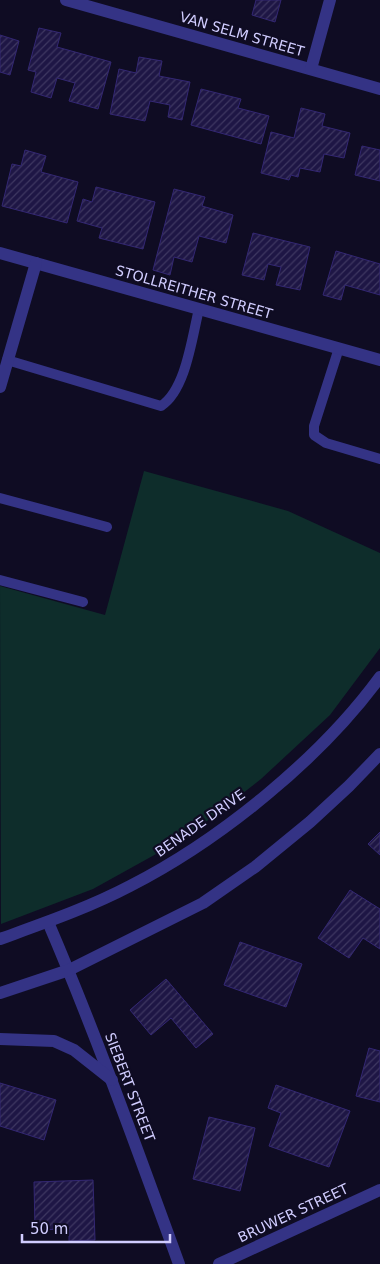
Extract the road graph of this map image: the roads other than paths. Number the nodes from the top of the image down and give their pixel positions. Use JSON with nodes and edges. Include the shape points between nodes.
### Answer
{"nodes":[{"id":1,"x":66,"y":0,"type":"edge"},
{"id":2,"x":330,"y":0,"type":"edge"},
{"id":3,"x":311,"y":70,"type":"junction"},
{"id":4,"x":380,"y":89,"type":"edge"},
{"id":5,"x":0,"y":253,"type":"edge"},
{"id":6,"x":36,"y":263,"type":"junction"},
{"id":7,"x":199,"y":309,"type":"junction"},
{"id":8,"x":339,"y":348,"type":"junction"},
{"id":9,"x":8,"y":360,"type":"junction"},
{"id":10,"x":380,"y":360,"type":"edge"},
{"id":11,"x":0,"y":387,"type":"edge"},
{"id":12,"x":380,"y":459,"type":"edge"},
{"id":13,"x":0,"y":498,"type":"edge"},
{"id":14,"x":108,"y":527,"type":"dead end"},
{"id":15,"x":0,"y":580,"type":"edge"},
{"id":16,"x":83,"y":602,"type":"dead end"},
{"id":17,"x":380,"y":677,"type":"edge"},
{"id":18,"x":380,"y":754,"type":"edge"},
{"id":19,"x":48,"y":922,"type":"junction"},
{"id":20,"x":0,"y":939,"type":"edge"},
{"id":21,"x":69,"y":970,"type":"junction"},
{"id":22,"x":0,"y":993,"type":"edge"},
{"id":23,"x":0,"y":1039,"type":"edge"},
{"id":24,"x":112,"y":1080,"type":"junction"},
{"id":25,"x":380,"y":1190,"type":"edge"},
{"id":26,"x":179,"y":1264,"type":"edge"},
{"id":27,"x":219,"y":1264,"type":"edge"}],
"edges":[{"from":1,"to":3,"type":"street","name":"VAN SELM STREET"},
{"from":2,"to":3,"type":"street"},
{"from":3,"to":4,"type":"street","name":"VAN SELM STREET"},
{"from":5,"to":6,"type":"street","name":"STOLLREITHER STREET"},
{"from":6,"to":7,"type":"street","name":"STOLLREITHER STREET"},
{"from":6,"to":9,"type":"street"},
{"from":7,"to":8,"type":"street","name":"STOLLREITHER STREET"},
{"from":7,"to":9,"type":"lane","via":[[184,372],[169,402],[161,406]]},
{"from":8,"to":10,"type":"street","name":"STOLLREITHER STREET"},
{"from":8,"to":12,"type":"lane","via":[[314,435],[326,443]]},
{"from":9,"to":11,"type":"street"},
{"from":13,"to":14,"type":"lane"},
{"from":15,"to":16,"type":"lane"},
{"from":17,"to":19,"type":"street","name":"BENADE DRIVE","via":[[352,712],[270,792],[187,854],[129,887]]},
{"from":18,"to":21,"type":"street","via":[[310,822],[256,867],[203,903]]},
{"from":19,"to":20,"type":"street","name":"BENADE DRIVE"},
{"from":19,"to":21,"type":"street","name":"SIEBERT STREET"},
{"from":21,"to":22,"type":"street"},
{"from":21,"to":24,"type":"street","name":"SIEBERT STREET"},
{"from":23,"to":24,"type":"street","via":[[54,1042],[74,1050]]},
{"from":24,"to":26,"type":"street","name":"SIEBERT STREET"},
{"from":25,"to":27,"type":"street","name":"BRUWER STREET"}]}
